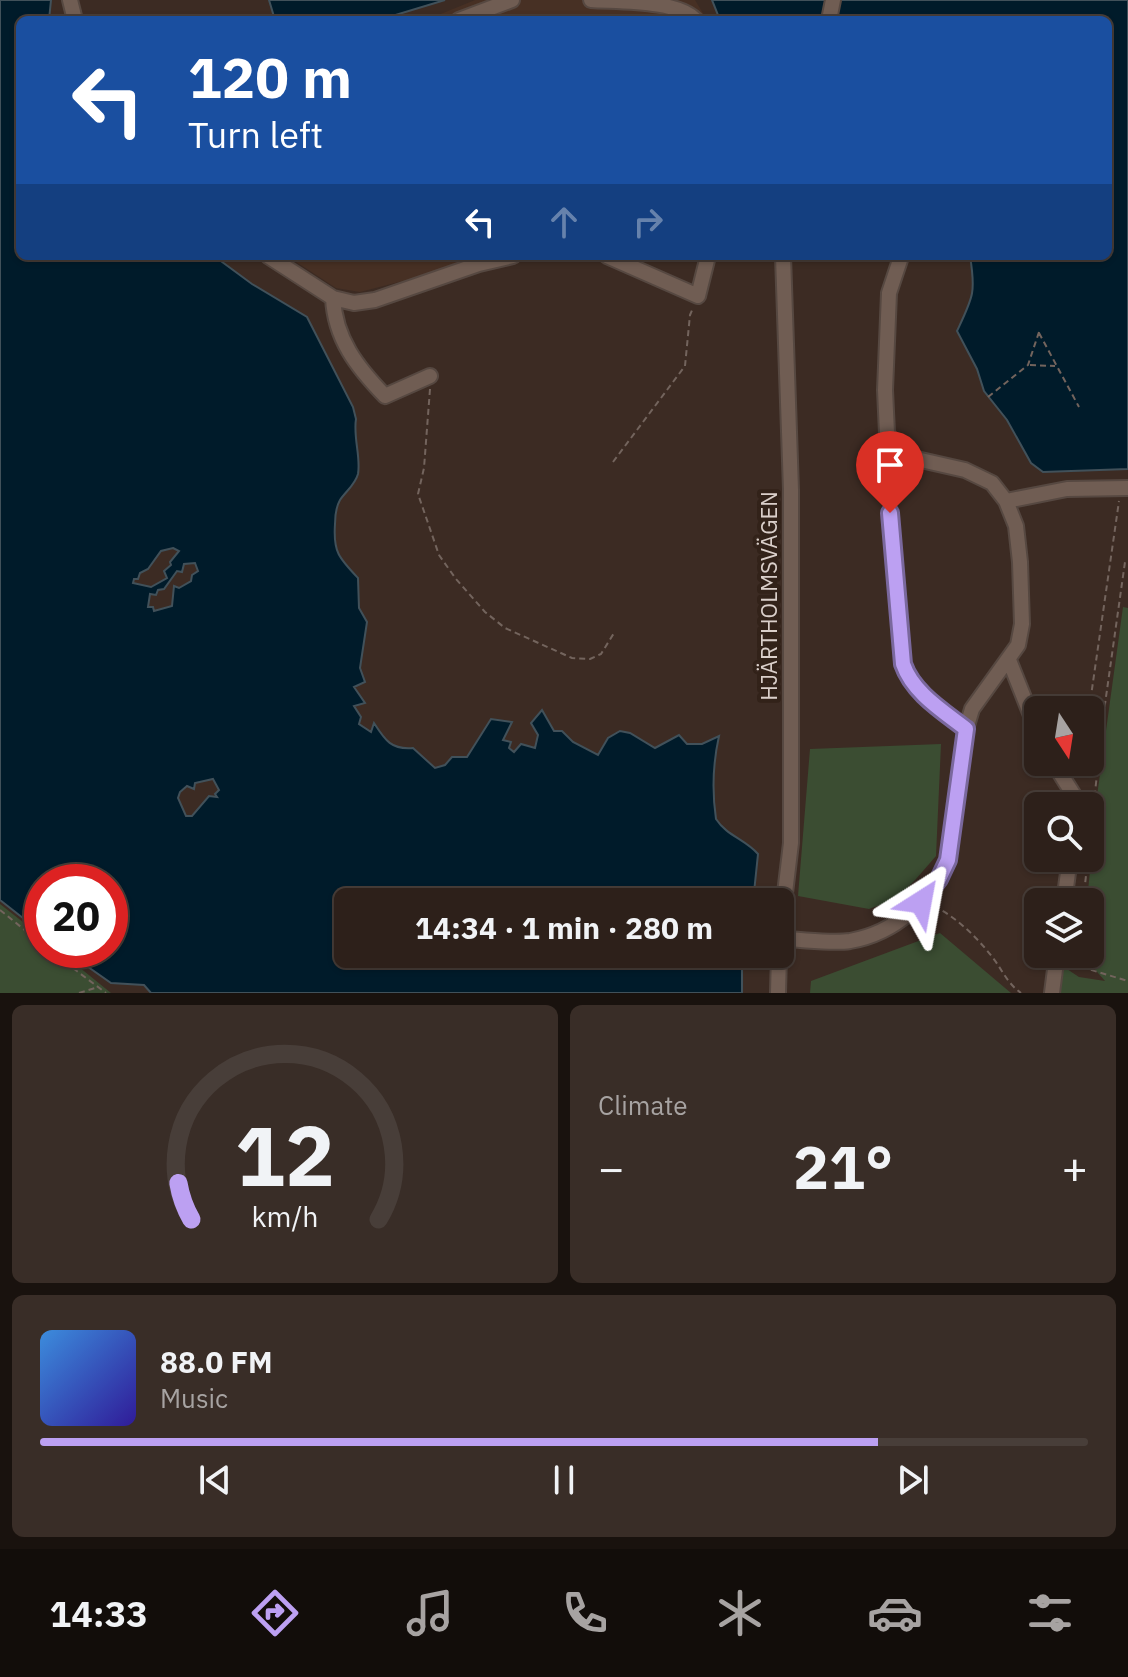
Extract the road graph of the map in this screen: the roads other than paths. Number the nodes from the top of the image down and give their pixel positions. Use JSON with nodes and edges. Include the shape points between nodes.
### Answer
{"nodes":[{"id":1,"x":512,"y":0,"type":"edge"},
{"id":2,"x":591,"y":0,"type":"edge"},
{"id":3,"x":470,"y":16,"type":"edge"},
{"id":4,"x":694,"y":16,"type":"edge"},
{"id":5,"x":274,"y":260,"type":"edge"},
{"id":6,"x":496,"y":260,"type":"edge"},
{"id":7,"x":616,"y":260,"type":"edge"},
{"id":8,"x":707,"y":260,"type":"edge"},
{"id":9,"x":783,"y":260,"type":"edge"},
{"id":10,"x":900,"y":260,"type":"edge"},
{"id":11,"x":333,"y":298,"type":"junction"},
{"id":12,"x":430,"y":376,"type":"road end"},
{"id":13,"x":1124,"y":488,"type":"edge"},
{"id":14,"x":1006,"y":501,"type":"junction"},
{"id":15,"x":890,"y":513,"type":"dead end"},
{"id":16,"x":1009,"y":660,"type":"junction"},
{"id":17,"x":1024,"y":698,"type":"edge"},
{"id":18,"x":966,"y":729,"type":"junction"},
{"id":19,"x":786,"y":888,"type":"edge"},
{"id":20,"x":794,"y":938,"type":"edge"},
{"id":21,"x":779,"y":968,"type":"edge"},
{"id":22,"x":1055,"y":968,"type":"edge"},
{"id":23,"x":778,"y":993,"type":"edge"},
{"id":24,"x":1052,"y":993,"type":"edge"}],
"edges":[{"from":1,"to":3,"type":"street"},
{"from":2,"to":4,"type":"street","via":[[673,6]]},
{"from":5,"to":11,"type":"street"},
{"from":6,"to":11,"type":"street","via":[[375,300]]},
{"from":7,"to":8,"type":"street","via":[[698,296]]},
{"from":9,"to":19,"type":"street","name":"HJÄRTHOLMSVÄGEN","via":[[791,490],[791,843]]},
{"from":10,"to":14,"type":"street","via":[[889,293],[887,433],[912,458],[965,470],[992,483]]},
{"from":11,"to":12,"type":"street","via":[[342,340],[385,396]]},
{"from":13,"to":14,"type":"street","via":[[1067,489]]},
{"from":14,"to":16,"type":"street","via":[[1016,526],[1022,624]]},
{"from":15,"to":18,"type":"street","via":[[907,676]]},
{"from":16,"to":17,"type":"street"},
{"from":16,"to":18,"type":"street","via":[[972,709]]},
{"from":18,"to":20,"type":"street","via":[[948,860],[921,902],[886,931],[847,942]]},
{"from":21,"to":23,"type":"street"},
{"from":22,"to":24,"type":"street"}]}
